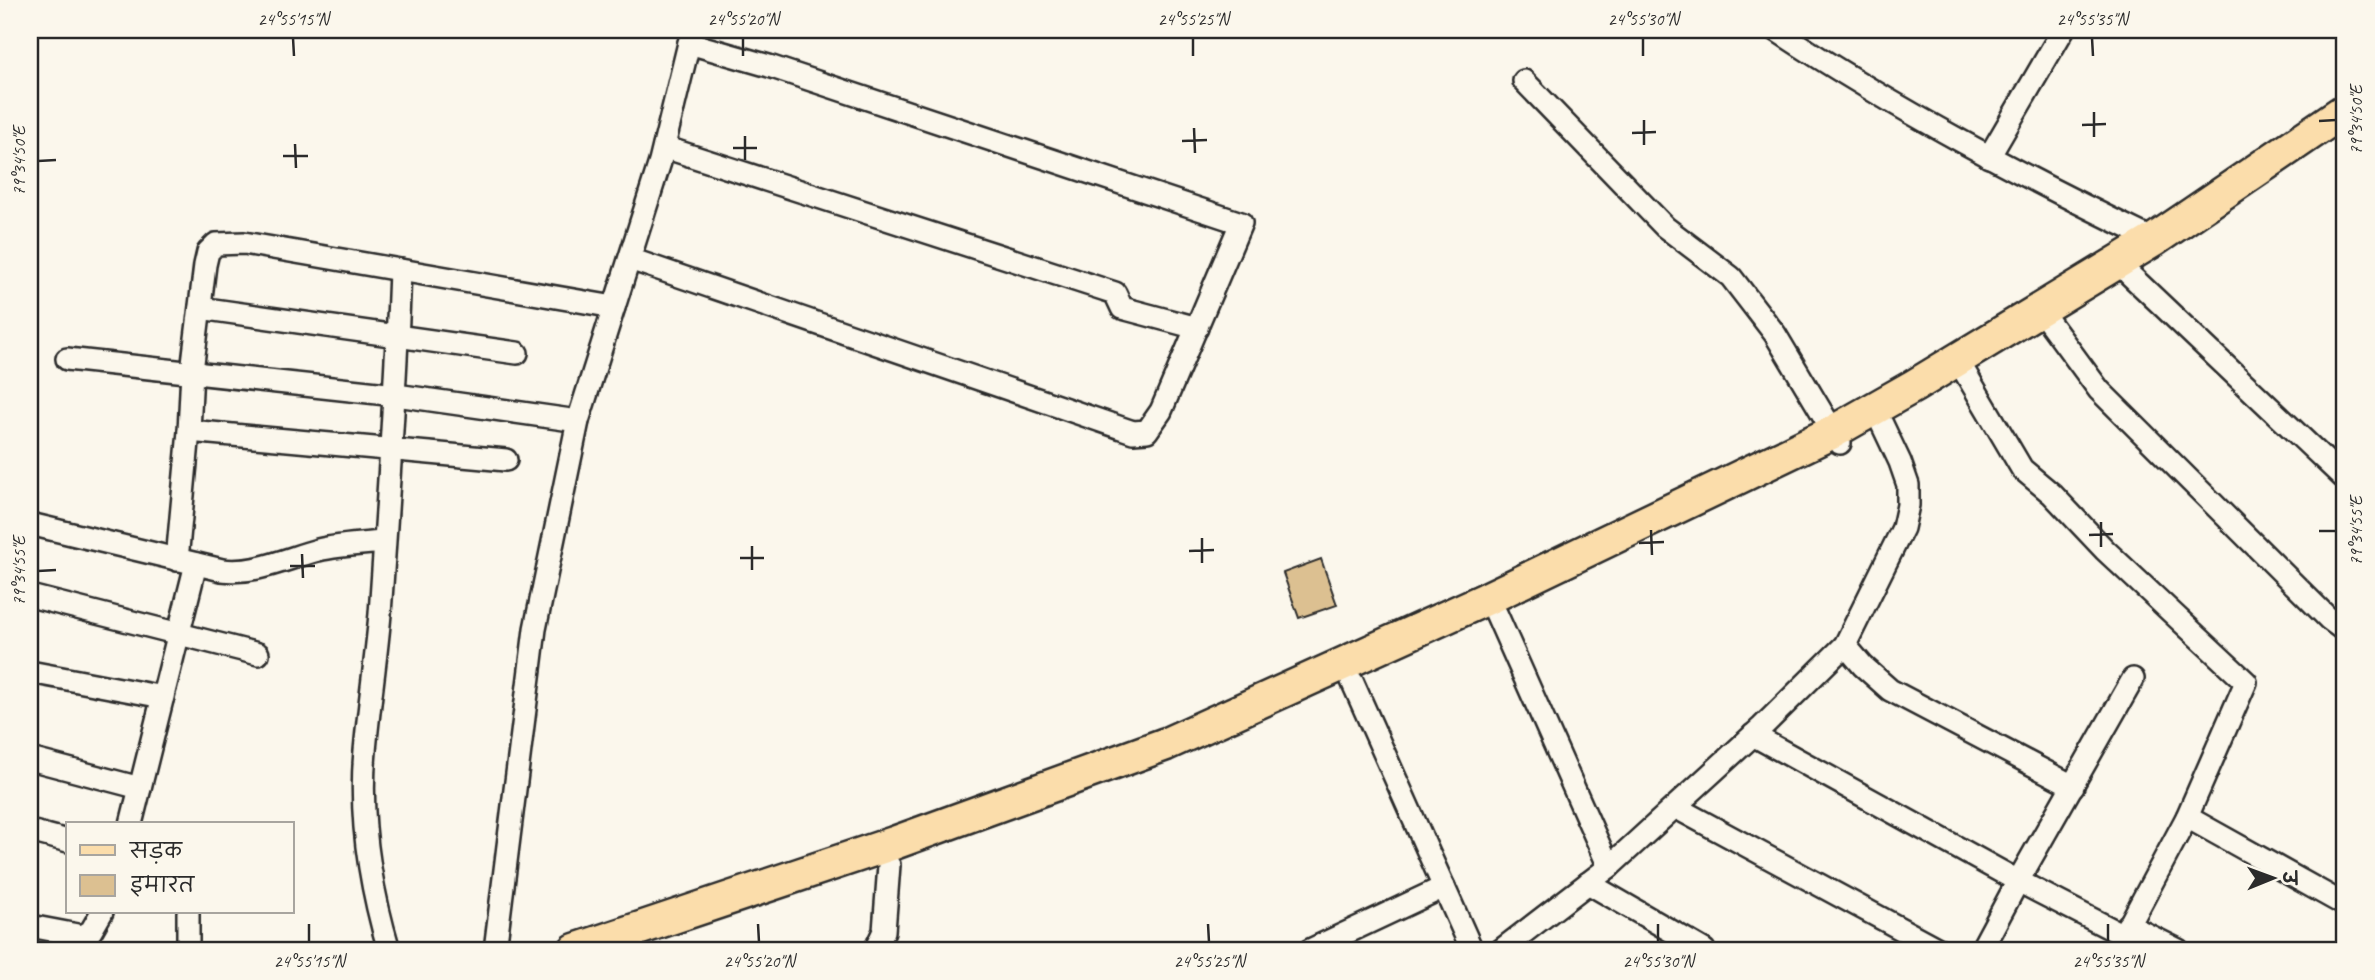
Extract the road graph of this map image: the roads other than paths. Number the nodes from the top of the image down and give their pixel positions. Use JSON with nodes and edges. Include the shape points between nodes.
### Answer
{"nodes":[{"id":1,"x":1776,"y":30,"type":"edge"},
{"id":2,"x":2063,"y":30,"type":"edge"},
{"id":3,"x":691,"y":36,"type":"edge"},
{"id":4,"x":1524,"y":81,"type":"dead end"},
{"id":5,"x":2345,"y":110,"type":"edge"},
{"id":6,"x":2345,"y":128,"type":"edge"},
{"id":7,"x":664,"y":147,"type":"junction"},
{"id":8,"x":1989,"y":157,"type":"junction"},
{"id":9,"x":2154,"y":240,"type":"junction"},
{"id":10,"x":630,"y":259,"type":"junction"},
{"id":11,"x":400,"y":270,"type":"junction"},
{"id":12,"x":2129,"y":274,"type":"junction"},
{"id":13,"x":614,"y":307,"type":"junction"},
{"id":14,"x":200,"y":308,"type":"junction"},
{"id":15,"x":2049,"y":322,"type":"junction"},
{"id":16,"x":1196,"y":328,"type":"junction"},
{"id":17,"x":397,"y":338,"type":"junction"},
{"id":18,"x":517,"y":353,"type":"dead end"},
{"id":19,"x":67,"y":359,"type":"dead end"},
{"id":20,"x":192,"y":371,"type":"junction"},
{"id":21,"x":1966,"y":374,"type":"junction"},
{"id":22,"x":396,"y":396,"type":"junction"},
{"id":23,"x":578,"y":421,"type":"junction"},
{"id":24,"x":1882,"y":424,"type":"junction"},
{"id":25,"x":189,"y":431,"type":"junction"},
{"id":26,"x":1837,"y":439,"type":"junction"},
{"id":27,"x":390,"y":448,"type":"junction"},
{"id":28,"x":506,"y":460,"type":"dead end"},
{"id":29,"x":2345,"y":479,"type":"edge"},
{"id":30,"x":30,"y":524,"type":"edge"},
{"id":31,"x":384,"y":542,"type":"junction"},
{"id":32,"x":186,"y":562,"type":"junction"},
{"id":33,"x":30,"y":596,"type":"edge"},
{"id":34,"x":1496,"y":613,"type":"junction"},
{"id":35,"x":2345,"y":631,"type":"edge"},
{"id":36,"x":179,"y":632,"type":"junction"},
{"id":37,"x":1844,"y":645,"type":"junction"},
{"id":38,"x":258,"y":654,"type":"dead end"},
{"id":39,"x":30,"y":672,"type":"edge"},
{"id":40,"x":2133,"y":679,"type":"dead end"},
{"id":41,"x":1352,"y":681,"type":"junction"},
{"id":42,"x":163,"y":697,"type":"junction"},
{"id":43,"x":1753,"y":735,"type":"junction"},
{"id":44,"x":30,"y":760,"type":"edge"},
{"id":45,"x":2073,"y":786,"type":"junction"},
{"id":46,"x":140,"y":788,"type":"junction"},
{"id":47,"x":1675,"y":807,"type":"junction"},
{"id":48,"x":2187,"y":817,"type":"junction"},
{"id":49,"x":132,"y":822,"type":"edge"},
{"id":50,"x":30,"y":831,"type":"edge"},
{"id":51,"x":66,"y":840,"type":"edge"},
{"id":52,"x":888,"y":865,"type":"junction"},
{"id":53,"x":1609,"y":866,"type":"junction"},
{"id":54,"x":2018,"y":881,"type":"junction"},
{"id":55,"x":1588,"y":883,"type":"junction"},
{"id":56,"x":1444,"y":887,"type":"junction"},
{"id":57,"x":2345,"y":905,"type":"edge"},
{"id":58,"x":101,"y":914,"type":"edge"},
{"id":59,"x":188,"y":914,"type":"edge"},
{"id":60,"x":30,"y":926,"type":"edge"},
{"id":61,"x":2122,"y":937,"type":"edge"},
{"id":62,"x":83,"y":943,"type":"edge"},
{"id":63,"x":188,"y":947,"type":"dead end"},
{"id":64,"x":389,"y":950,"type":"edge"},
{"id":65,"x":495,"y":950,"type":"edge"},
{"id":66,"x":575,"y":950,"type":"edge"},
{"id":67,"x":634,"y":950,"type":"edge"},
{"id":68,"x":875,"y":950,"type":"edge"},
{"id":69,"x":1310,"y":950,"type":"edge"},
{"id":70,"x":1472,"y":950,"type":"edge"},
{"id":71,"x":1502,"y":950,"type":"edge"},
{"id":72,"x":1704,"y":950,"type":"edge"},
{"id":73,"x":1940,"y":950,"type":"edge"},
{"id":74,"x":1981,"y":950,"type":"edge"},
{"id":75,"x":2178,"y":950,"type":"edge"}],
"edges":[{"from":1,"to":8,"type":"street","via":[[1910,114]]},
{"from":2,"to":8,"type":"street"},
{"from":3,"to":7,"type":"street"},
{"from":3,"to":16,"type":"street","via":[[782,71],[1241,223]]},
{"from":4,"to":26,"type":"street","via":[[1665,227],[1731,277],[1775,334]]},
{"from":5,"to":9,"type":"main road"},
{"from":6,"to":12,"type":"main road"},
{"from":7,"to":10,"type":"street"},
{"from":7,"to":16,"type":"street","via":[[1115,293],[1122,308]]},
{"from":8,"to":9,"type":"street"},
{"from":9,"to":26,"type":"main road"},
{"from":10,"to":13,"type":"street"},
{"from":10,"to":16,"type":"street","via":[[1133,432],[1147,431],[1161,411]]},
{"from":11,"to":13,"type":"street"},
{"from":11,"to":14,"type":"street","via":[[244,243],[216,244],[208,252]]},
{"from":11,"to":17,"type":"street"},
{"from":12,"to":15,"type":"main road"},
{"from":12,"to":29,"type":"street"},
{"from":13,"to":23,"type":"street"},
{"from":14,"to":17,"type":"street"},
{"from":14,"to":20,"type":"street"},
{"from":15,"to":21,"type":"main road"},
{"from":15,"to":35,"type":"street","via":[[2099,390]]},
{"from":17,"to":18,"type":"street"},
{"from":17,"to":22,"type":"street"},
{"from":19,"to":20,"type":"street"},
{"from":20,"to":22,"type":"street"},
{"from":20,"to":25,"type":"street"},
{"from":21,"to":24,"type":"main road"},
{"from":21,"to":48,"type":"street","via":[[2022,469],[2246,682]]},
{"from":22,"to":23,"type":"street"},
{"from":22,"to":27,"type":"street"},
{"from":23,"to":65,"type":"street","via":[[535,629]]},
{"from":24,"to":26,"type":"main road"},
{"from":24,"to":37,"type":"street","via":[[1908,485],[1908,505],[1903,528]]},
{"from":25,"to":27,"type":"street"},
{"from":25,"to":32,"type":"street"},
{"from":26,"to":34,"type":"main road"},
{"from":26,"to":66,"type":"main road","via":[[1166,744],[894,843]]},
{"from":27,"to":28,"type":"street"},
{"from":27,"to":31,"type":"street"},
{"from":30,"to":32,"type":"street"},
{"from":31,"to":32,"type":"street","via":[[322,549],[241,572]]},
{"from":31,"to":64,"type":"street","via":[[365,754],[365,830]]},
{"from":32,"to":36,"type":"street"},
{"from":33,"to":36,"type":"street"},
{"from":34,"to":41,"type":"main road"},
{"from":34,"to":53,"type":"street"},
{"from":36,"to":38,"type":"street"},
{"from":36,"to":42,"type":"street"},
{"from":37,"to":43,"type":"street"},
{"from":37,"to":45,"type":"street","via":[[1890,690]]},
{"from":39,"to":42,"type":"street"},
{"from":40,"to":45,"type":"street"},
{"from":41,"to":52,"type":"main road","via":[[1027,818]]},
{"from":41,"to":56,"type":"street"},
{"from":42,"to":46,"type":"street"},
{"from":43,"to":47,"type":"street"},
{"from":43,"to":54,"type":"street"},
{"from":44,"to":46,"type":"street"},
{"from":45,"to":54,"type":"street"},
{"from":46,"to":49,"type":"street"},
{"from":47,"to":53,"type":"street"},
{"from":47,"to":73,"type":"street"},
{"from":48,"to":57,"type":"street"},
{"from":48,"to":61,"type":"street"},
{"from":50,"to":51,"type":"street"},
{"from":52,"to":67,"type":"main road"},
{"from":52,"to":68,"type":"street","via":[[884,931]]},
{"from":53,"to":55,"type":"street"},
{"from":54,"to":61,"type":"street"},
{"from":54,"to":74,"type":"street"},
{"from":55,"to":71,"type":"street"},
{"from":55,"to":72,"type":"street"},
{"from":56,"to":69,"type":"street"},
{"from":56,"to":70,"type":"street"},
{"from":58,"to":62,"type":"street"},
{"from":59,"to":63,"type":"street"},
{"from":60,"to":62,"type":"street"},
{"from":61,"to":75,"type":"street"}]}
